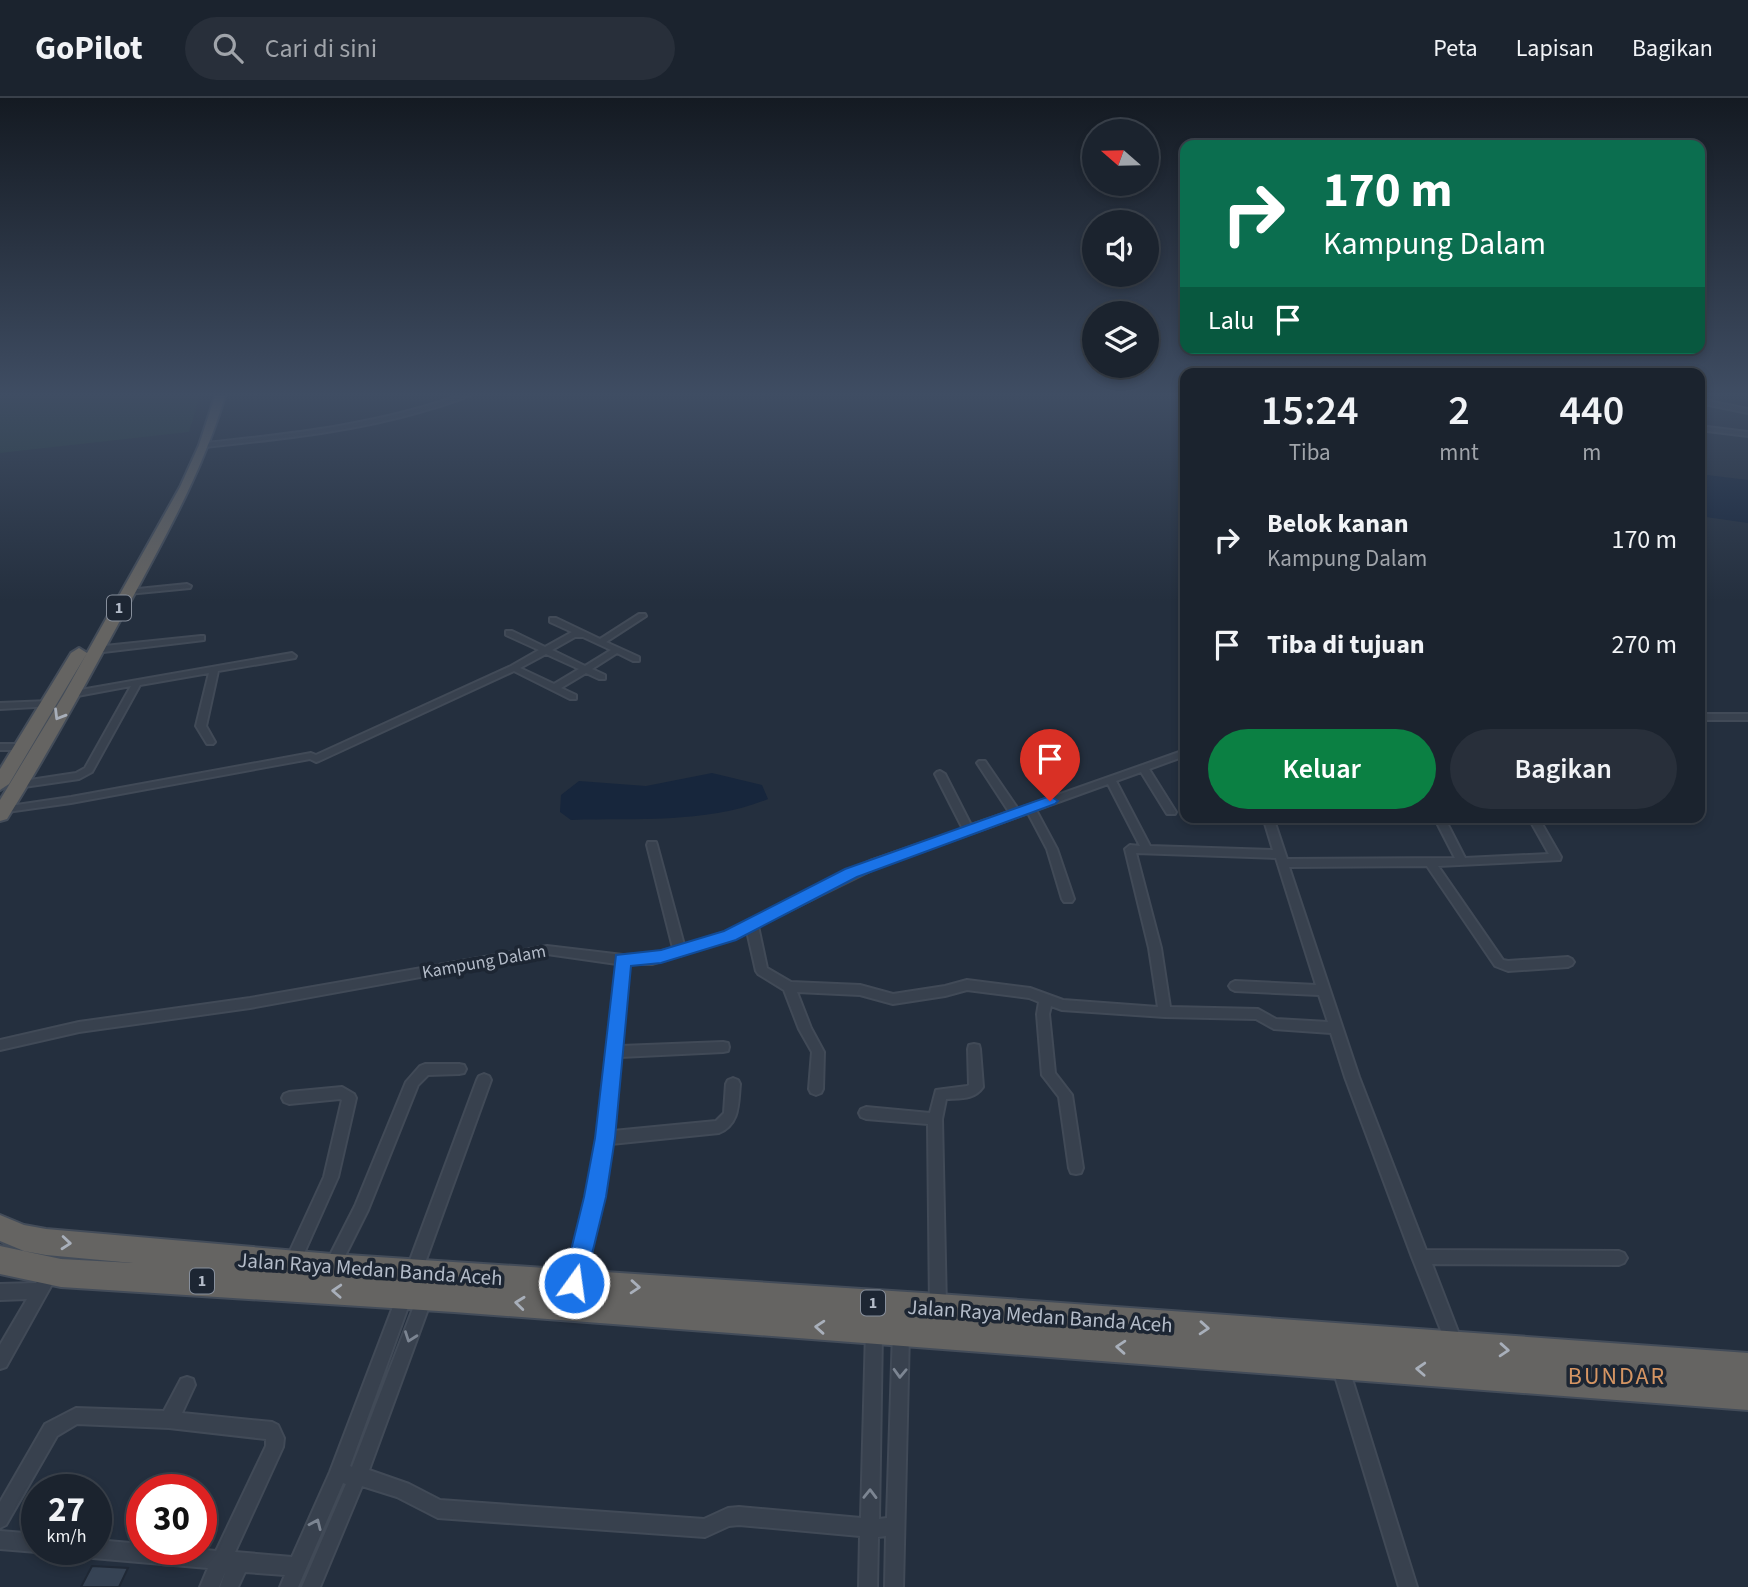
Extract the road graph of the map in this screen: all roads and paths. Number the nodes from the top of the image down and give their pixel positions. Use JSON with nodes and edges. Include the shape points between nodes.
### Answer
{"nodes":[{"id":1,"x":186,"y":462,"type":"edge"},
{"id":2,"x":197,"y":462,"type":"edge"},
{"id":3,"x":154,"y":530,"type":"junction"},
{"id":4,"x":187,"y":586,"type":"dead end"},
{"id":5,"x":128,"y":593,"type":"junction"},
{"id":6,"x":642,"y":616,"type":"dead end"},
{"id":7,"x":114,"y":617,"type":"junction"},
{"id":8,"x":98,"y":619,"type":"junction"},
{"id":9,"x":553,"y":620,"type":"dead end"},
{"id":10,"x":509,"y":633,"type":"dead end"},
{"id":11,"x":580,"y":634,"type":"junction"},
{"id":12,"x":201,"y":638,"type":"dead end"},
{"id":13,"x":600,"y":642,"type":"junction"},
{"id":14,"x":547,"y":649,"type":"junction"},
{"id":15,"x":95,"y":650,"type":"junction"},
{"id":16,"x":617,"y":650,"type":"junction"},
{"id":17,"x":292,"y":656,"type":"dead end"},
{"id":18,"x":636,"y":659,"type":"dead end"},
{"id":19,"x":514,"y":668,"type":"junction"},
{"id":20,"x":586,"y":669,"type":"junction"},
{"id":21,"x":214,"y":670,"type":"junction"},
{"id":22,"x":602,"y":677,"type":"dead end"},
{"id":23,"x":137,"y":683,"type":"junction"},
{"id":24,"x":554,"y":688,"type":"junction"},
{"id":25,"x":72,"y":694,"type":"junction"},
{"id":26,"x":573,"y":696,"type":"dead end"},
{"id":27,"x":50,"y":704,"type":"junction"},
{"id":28,"x":0,"y":706,"type":"edge"},
{"id":29,"x":1705,"y":717,"type":"edge"},
{"id":30,"x":1748,"y":717,"type":"edge"},
{"id":31,"x":210,"y":742,"type":"dead end"},
{"id":32,"x":0,"y":747,"type":"edge"},
{"id":33,"x":22,"y":747,"type":"junction"},
{"id":34,"x":1180,"y":754,"type":"edge"},
{"id":35,"x":982,"y":763,"type":"dead end"},
{"id":36,"x":1143,"y":767,"type":"junction"},
{"id":37,"x":940,"y":774,"type":"dead end"},
{"id":38,"x":11,"y":780,"type":"edge"},
{"id":39,"x":1111,"y":780,"type":"junction"},
{"id":40,"x":1030,"y":808,"type":"junction"},
{"id":41,"x":1171,"y":811,"type":"dead end"},
{"id":42,"x":1,"y":812,"type":"edge"},
{"id":43,"x":1016,"y":814,"type":"junction"},
{"id":44,"x":1270,"y":823,"type":"edge"},
{"id":45,"x":1442,"y":823,"type":"edge"},
{"id":46,"x":1536,"y":823,"type":"edge"},
{"id":47,"x":970,"y":831,"type":"junction"},
{"id":48,"x":652,"y":845,"type":"dead end"},
{"id":49,"x":1146,"y":848,"type":"junction"},
{"id":50,"x":1282,"y":859,"type":"junction"},
{"id":51,"x":1430,"y":862,"type":"junction"},
{"id":52,"x":1462,"y":862,"type":"junction"},
{"id":53,"x":1068,"y":899,"type":"dead end"},
{"id":54,"x":752,"y":926,"type":"junction"},
{"id":55,"x":680,"y":952,"type":"junction"},
{"id":56,"x":623,"y":960,"type":"junction"},
{"id":57,"x":1568,"y":962,"type":"dead end"},
{"id":58,"x":1235,"y":986,"type":"dead end"},
{"id":59,"x":789,"y":987,"type":"junction"},
{"id":60,"x":1323,"y":990,"type":"junction"},
{"id":61,"x":1046,"y":999,"type":"junction"},
{"id":62,"x":1165,"y":1012,"type":"junction"},
{"id":63,"x":1336,"y":1028,"type":"junction"},
{"id":64,"x":0,"y":1045,"type":"edge"},
{"id":65,"x":723,"y":1047,"type":"dead end"},
{"id":66,"x":974,"y":1049,"type":"dead end"},
{"id":67,"x":612,"y":1052,"type":"junction"},
{"id":68,"x":459,"y":1069,"type":"dead end"},
{"id":69,"x":484,"y":1080,"type":"dead end"},
{"id":70,"x":733,"y":1084,"type":"dead end"},
{"id":71,"x":816,"y":1089,"type":"dead end"},
{"id":72,"x":289,"y":1098,"type":"dead end"},
{"id":73,"x":866,"y":1113,"type":"dead end"},
{"id":74,"x":935,"y":1119,"type":"junction"},
{"id":75,"x":605,"y":1138,"type":"junction"},
{"id":76,"x":1076,"y":1168,"type":"dead end"},
{"id":77,"x":0,"y":1228,"type":"edge"},
{"id":78,"x":1420,"y":1257,"type":"junction"},
{"id":79,"x":1619,"y":1258,"type":"dead end"},
{"id":80,"x":0,"y":1260,"type":"edge"},
{"id":81,"x":292,"y":1264,"type":"junction"},
{"id":82,"x":332,"y":1268,"type":"junction"},
{"id":83,"x":46,"y":1281,"type":"junction"},
{"id":84,"x":419,"y":1283,"type":"junction"},
{"id":85,"x":574,"y":1283,"type":"junction"},
{"id":86,"x":0,"y":1292,"type":"edge"},
{"id":87,"x":938,"y":1308,"type":"junction"},
{"id":88,"x":888,"y":1318,"type":"junction"},
{"id":89,"x":1456,"y":1346,"type":"junction"},
{"id":90,"x":0,"y":1361,"type":"edge"},
{"id":91,"x":1339,"y":1363,"type":"junction"},
{"id":92,"x":1683,"y":1365,"type":"junction"},
{"id":93,"x":1748,"y":1368,"type":"edge"},
{"id":94,"x":187,"y":1385,"type":"dead end"},
{"id":95,"x":1696,"y":1392,"type":"junction"},
{"id":96,"x":1748,"y":1395,"type":"edge"},
{"id":97,"x":169,"y":1420,"type":"junction"},
{"id":98,"x":338,"y":1474,"type":"junction"},
{"id":99,"x":358,"y":1475,"type":"junction"},
{"id":100,"x":0,"y":1519,"type":"edge"},
{"id":101,"x":895,"y":1527,"type":"junction"},
{"id":102,"x":870,"y":1528,"type":"junction"},
{"id":103,"x":0,"y":1540,"type":"edge"},
{"id":104,"x":21,"y":1542,"type":"edge"},
{"id":105,"x":112,"y":1551,"type":"edge"},
{"id":106,"x":230,"y":1563,"type":"junction"},
{"id":107,"x":297,"y":1567,"type":"junction"},
{"id":108,"x":209,"y":1587,"type":"edge"},
{"id":109,"x":229,"y":1587,"type":"edge"},
{"id":110,"x":289,"y":1587,"type":"edge"},
{"id":111,"x":311,"y":1587,"type":"edge"},
{"id":112,"x":868,"y":1587,"type":"edge"},
{"id":113,"x":894,"y":1587,"type":"edge"},
{"id":114,"x":1408,"y":1587,"type":"edge"}],
"edges":[{"from":1,"to":3,"type":"highway","number":"1"},
{"from":2,"to":3,"type":"highway","number":"1","via":[[186,487]]},
{"from":3,"to":5,"type":"highway","number":"1"},
{"from":3,"to":8,"type":"highway","number":"1"},
{"from":4,"to":5,"type":"street"},
{"from":5,"to":7,"type":"highway","number":"1"},
{"from":6,"to":13,"type":"street"},
{"from":7,"to":8,"type":"highway"},
{"from":7,"to":15,"type":"highway","number":"1"},
{"from":8,"to":27,"type":"highway","number":"1"},
{"from":9,"to":11,"type":"street"},
{"from":10,"to":14,"type":"street"},
{"from":11,"to":13,"type":"street"},
{"from":11,"to":14,"type":"street"},
{"from":12,"to":15,"type":"street"},
{"from":13,"to":16,"type":"street"},
{"from":14,"to":19,"type":"street"},
{"from":14,"to":20,"type":"street"},
{"from":15,"to":25,"type":"highway","number":"1"},
{"from":16,"to":18,"type":"street"},
{"from":16,"to":20,"type":"street"},
{"from":17,"to":21,"type":"street"},
{"from":19,"to":24,"type":"street"},
{"from":19,"to":42,"type":"street","via":[[316,759],[311,756]]},
{"from":20,"to":22,"type":"street"},
{"from":20,"to":24,"type":"street"},
{"from":21,"to":23,"type":"street"},
{"from":21,"to":31,"type":"street","via":[[201,726]]},
{"from":23,"to":25,"type":"street"},
{"from":23,"to":38,"type":"street","via":[[89,770],[79,776]]},
{"from":24,"to":26,"type":"street"},
{"from":25,"to":38,"type":"highway","number":"1","one_way":true},
{"from":27,"to":28,"type":"street"},
{"from":27,"to":33,"type":"highway","number":"1"},
{"from":29,"to":30,"type":"street"},
{"from":32,"to":33,"type":"street"},
{"from":33,"to":38,"type":"highway","number":"1"},
{"from":34,"to":36,"type":"street","name":"Kampung Dalam"},
{"from":35,"to":43,"type":"street"},
{"from":36,"to":39,"type":"street","name":"Kampung Dalam"},
{"from":36,"to":41,"type":"street"},
{"from":37,"to":47,"type":"street"},
{"from":38,"to":42,"type":"highway","number":"1"},
{"from":39,"to":40,"type":"street","name":"Kampung Dalam"},
{"from":39,"to":49,"type":"street"},
{"from":40,"to":43,"type":"street","name":"Kampung Dalam"},
{"from":40,"to":53,"type":"street","via":[[1052,849]]},
{"from":43,"to":47,"type":"street","name":"Kampung Dalam"},
{"from":44,"to":50,"type":"street"},
{"from":45,"to":52,"type":"street"},
{"from":46,"to":52,"type":"street","via":[[1556,857]]},
{"from":47,"to":54,"type":"street","name":"Kampung Dalam","via":[[851,873]]},
{"from":48,"to":55,"type":"street"},
{"from":49,"to":50,"type":"street"},
{"from":49,"to":62,"type":"street","via":[[1131,848],[1129,854],[1155,948]]},
{"from":50,"to":51,"type":"street"},
{"from":50,"to":60,"type":"street"},
{"from":51,"to":52,"type":"street"},
{"from":51,"to":57,"type":"street","via":[[1499,963]]},
{"from":54,"to":55,"type":"street","name":"Kampung Dalam"},
{"from":54,"to":59,"type":"street","via":[[762,971]]},
{"from":55,"to":56,"type":"street","name":"Kampung Dalam"},
{"from":56,"to":64,"type":"street","name":"Kampung Dalam","via":[[547,950],[250,1003],[79,1027]]},
{"from":56,"to":67,"type":"street"},
{"from":58,"to":60,"type":"street"},
{"from":59,"to":61,"type":"street","via":[[860,990],[893,999],[967,985]]},
{"from":59,"to":71,"type":"street","via":[[818,1052]]},
{"from":60,"to":63,"type":"street"},
{"from":61,"to":62,"type":"street","via":[[1081,1008]]},
{"from":61,"to":76,"type":"street","via":[[1043,1014],[1049,1075],[1065,1095]]},
{"from":62,"to":63,"type":"street","via":[[1258,1014],[1274,1024]]},
{"from":63,"to":78,"type":"street"},
{"from":65,"to":67,"type":"street"},
{"from":66,"to":74,"type":"street","via":[[976,1087],[970,1092],[941,1094]]},
{"from":67,"to":75,"type":"street"},
{"from":68,"to":82,"type":"street","via":[[425,1070],[413,1082]]},
{"from":69,"to":84,"type":"street"},
{"from":70,"to":75,"type":"street","via":[[731,1115],[719,1127]]},
{"from":72,"to":81,"type":"street","via":[[342,1093],[349,1098],[331,1177]]},
{"from":73,"to":74,"type":"street"},
{"from":74,"to":87,"type":"street"},
{"from":75,"to":85,"type":"street"},
{"from":77,"to":81,"type":"highway","name":"Jalan Raya Medan Banda Aceh","number":"1","one_way":true,"via":[[47,1242]]},
{"from":78,"to":79,"type":"street"},
{"from":78,"to":89,"type":"street"},
{"from":80,"to":83,"type":"highway","name":"Jalan Raya Medan Banda Aceh","number":"1"},
{"from":81,"to":82,"type":"highway","name":"Jalan Raya Medan Banda Aceh","number":"1"},
{"from":82,"to":84,"type":"highway","name":"Jalan Raya Medan Banda Aceh","number":"1"},
{"from":84,"to":83,"type":"highway","name":"Jalan Raya Medan Banda Aceh","number":"1","one_way":true},
{"from":83,"to":86,"type":"street"},
{"from":83,"to":90,"type":"street"},
{"from":84,"to":85,"type":"highway","name":"Jalan Raya Medan Banda Aceh","number":"1"},
{"from":88,"to":84,"type":"highway","name":"Jalan Raya Medan Banda Aceh","number":"1","one_way":true},
{"from":84,"to":98,"type":"street"},
{"from":84,"to":99,"type":"street","one_way":true},
{"from":85,"to":88,"type":"highway","name":"Jalan Raya Medan Banda Aceh","number":"1","one_way":true},
{"from":87,"to":88,"type":"highway","name":"Jalan Raya Medan Banda Aceh","number":"1"},
{"from":87,"to":89,"type":"highway","name":"Jalan Raya Medan Banda Aceh","number":"1","one_way":true},
{"from":91,"to":88,"type":"highway","name":"Jalan Raya Medan Banda Aceh","number":"1","one_way":true},
{"from":88,"to":101,"type":"street","one_way":true},
{"from":102,"to":88,"type":"street","one_way":true},
{"from":89,"to":92,"type":"highway","name":"Jalan Raya Medan Banda Aceh","number":"1","one_way":true},
{"from":95,"to":91,"type":"highway","name":"Jalan Raya Medan Banda Aceh","number":"1","one_way":true},
{"from":91,"to":114,"type":"street"},
{"from":92,"to":93,"type":"highway","name":"Jalan Raya Medan Banda Aceh","number":"1"},
{"from":92,"to":95,"type":"highway"},
{"from":94,"to":97,"type":"street"},
{"from":95,"to":96,"type":"highway","name":"Jalan Raya Medan Banda Aceh","number":"1"},
{"from":97,"to":100,"type":"street","via":[[85,1415],[57,1425]]},
{"from":97,"to":106,"type":"street","via":[[274,1433],[274,1447]]},
{"from":98,"to":99,"type":"street"},
{"from":107,"to":98,"type":"street","one_way":true},
{"from":99,"to":102,"type":"street","via":[[423,1498],[438,1509],[705,1528],[739,1516]]},
{"from":99,"to":111,"type":"street"},
{"from":101,"to":102,"type":"street"},
{"from":101,"to":113,"type":"street"},
{"from":102,"to":112,"type":"street"},
{"from":103,"to":104,"type":"street"},
{"from":105,"to":106,"type":"street"},
{"from":106,"to":107,"type":"street"},
{"from":106,"to":108,"type":"street"},
{"from":106,"to":109,"type":"street"},
{"from":107,"to":110,"type":"street"}]}
